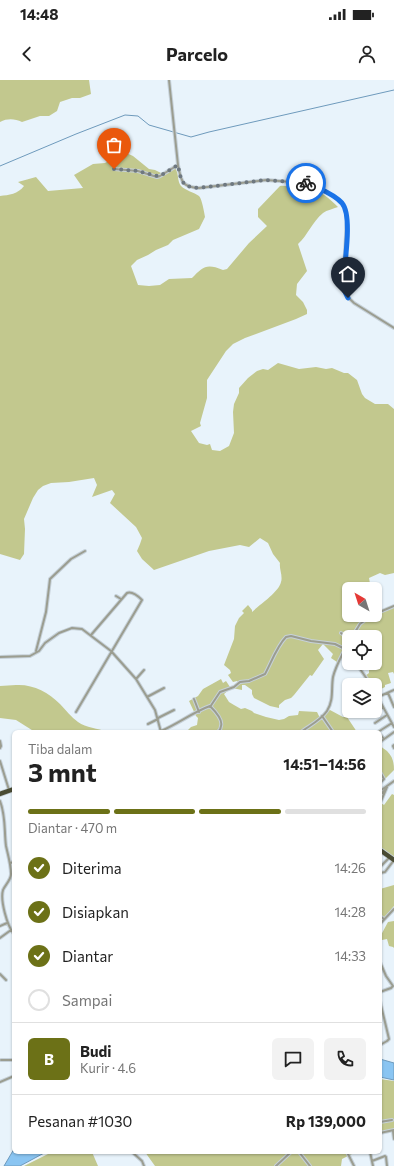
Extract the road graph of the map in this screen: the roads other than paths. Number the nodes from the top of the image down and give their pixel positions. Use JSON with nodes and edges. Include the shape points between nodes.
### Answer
{"nodes":[{"id":1,"x":169,"y":80,"type":"edge"},
{"id":2,"x":178,"y":165,"type":"junction"},
{"id":3,"x":114,"y":169,"type":"dead end"},
{"id":4,"x":394,"y":328,"type":"edge"},
{"id":5,"x":85,"y":551,"type":"dead end"},
{"id":6,"x":116,"y":596,"type":"dead end"},
{"id":7,"x":120,"y":600,"type":"junction"},
{"id":8,"x":394,"y":606,"type":"edge"},
{"id":9,"x":382,"y":611,"type":"edge"},
{"id":10,"x":363,"y":622,"type":"edge"},
{"id":11,"x":356,"y":630,"type":"edge"},
{"id":12,"x":92,"y":635,"type":"junction"},
{"id":13,"x":342,"y":647,"type":"edge"},
{"id":14,"x":36,"y":652,"type":"junction"},
{"id":15,"x":111,"y":652,"type":"junction"},
{"id":16,"x":342,"y":656,"type":"edge"},
{"id":17,"x":0,"y":657,"type":"edge"},
{"id":18,"x":144,"y":670,"type":"dead end"},
{"id":19,"x":136,"y":679,"type":"junction"},
{"id":20,"x":164,"y":688,"type":"dead end"},
{"id":21,"x":394,"y":690,"type":"edge"},
{"id":22,"x":388,"y":693,"type":"junction"},
{"id":23,"x":382,"y":696,"type":"edge"},
{"id":24,"x":147,"y":697,"type":"junction"},
{"id":25,"x":194,"y":699,"type":"dead end"},
{"id":26,"x":210,"y":707,"type":"junction"},
{"id":27,"x":394,"y":707,"type":"edge"},
{"id":28,"x":383,"y":708,"type":"edge"},
{"id":29,"x":174,"y":710,"type":"dead end"},
{"id":30,"x":76,"y":712,"type":"dead end"},
{"id":31,"x":199,"y":712,"type":"junction"},
{"id":32,"x":387,"y":715,"type":"junction"},
{"id":33,"x":322,"y":716,"type":"junction"},
{"id":34,"x":158,"y":718,"type":"junction"},
{"id":35,"x":394,"y":720,"type":"edge"},
{"id":36,"x":391,"y":722,"type":"junction"},
{"id":37,"x":375,"y":723,"type":"dead end"},
{"id":38,"x":148,"y":724,"type":"dead end"},
{"id":39,"x":394,"y":727,"type":"edge"},
{"id":40,"x":161,"y":730,"type":"edge"},
{"id":41,"x":163,"y":730,"type":"edge"},
{"id":42,"x":220,"y":730,"type":"edge"},
{"id":43,"x":304,"y":730,"type":"edge"},
{"id":44,"x":332,"y":730,"type":"edge"},
{"id":45,"x":382,"y":730,"type":"edge"},
{"id":46,"x":394,"y":732,"type":"edge"},
{"id":47,"x":382,"y":737,"type":"edge"},
{"id":48,"x":384,"y":739,"type":"joint"},
{"id":49,"x":0,"y":741,"type":"edge"},
{"id":50,"x":0,"y":748,"type":"edge"},
{"id":51,"x":0,"y":761,"type":"edge"},
{"id":52,"x":394,"y":782,"type":"edge"},
{"id":53,"x":388,"y":786,"type":"junction"},
{"id":54,"x":12,"y":789,"type":"edge"},
{"id":55,"x":8,"y":790,"type":"junction"},
{"id":56,"x":382,"y":790,"type":"edge"},
{"id":57,"x":382,"y":793,"type":"edge"},
{"id":58,"x":0,"y":794,"type":"edge"},
{"id":59,"x":382,"y":798,"type":"edge"},
{"id":60,"x":0,"y":801,"type":"edge"},
{"id":61,"x":382,"y":852,"type":"edge"},
{"id":62,"x":389,"y":857,"type":"junction"},
{"id":63,"x":394,"y":860,"type":"edge"},
{"id":64,"x":10,"y":863,"type":"joint"},
{"id":65,"x":382,"y":866,"type":"dead end"},
{"id":66,"x":382,"y":873,"type":"edge"},
{"id":67,"x":394,"y":908,"type":"edge"},
{"id":68,"x":0,"y":916,"type":"edge"},
{"id":69,"x":5,"y":916,"type":"junction"},
{"id":70,"x":384,"y":919,"type":"joint"},
{"id":71,"x":382,"y":922,"type":"edge"},
{"id":72,"x":7,"y":923,"type":"junction"},
{"id":73,"x":0,"y":926,"type":"edge"},
{"id":74,"x":11,"y":930,"type":"joint"},
{"id":75,"x":0,"y":938,"type":"edge"},
{"id":76,"x":382,"y":967,"type":"edge"},
{"id":77,"x":0,"y":974,"type":"edge"},
{"id":78,"x":6,"y":980,"type":"dead end"},
{"id":79,"x":393,"y":986,"type":"edge"},
{"id":80,"x":382,"y":991,"type":"edge"},
{"id":81,"x":394,"y":992,"type":"edge"},
{"id":82,"x":382,"y":1009,"type":"edge"},
{"id":83,"x":382,"y":1044,"type":"edge"},
{"id":84,"x":1,"y":1060,"type":"edge"},
{"id":85,"x":12,"y":1060,"type":"edge"},
{"id":86,"x":12,"y":1077,"type":"edge"},
{"id":87,"x":0,"y":1082,"type":"edge"},
{"id":88,"x":392,"y":1120,"type":"dead end"},
{"id":89,"x":382,"y":1122,"type":"edge"},
{"id":90,"x":393,"y":1130,"type":"edge"},
{"id":91,"x":382,"y":1132,"type":"edge"},
{"id":92,"x":394,"y":1139,"type":"edge"},
{"id":93,"x":134,"y":1154,"type":"edge"},
{"id":94,"x":289,"y":1154,"type":"edge"},
{"id":95,"x":301,"y":1154,"type":"edge"},
{"id":96,"x":348,"y":1154,"type":"edge"},
{"id":97,"x":370,"y":1154,"type":"edge"},
{"id":98,"x":372,"y":1160,"type":"junction"},
{"id":99,"x":144,"y":1166,"type":"edge"},
{"id":100,"x":276,"y":1166,"type":"edge"},
{"id":101,"x":310,"y":1166,"type":"edge"},
{"id":102,"x":354,"y":1166,"type":"edge"},
{"id":103,"x":374,"y":1166,"type":"edge"},
{"id":104,"x":387,"y":1166,"type":"edge"}],
"edges":[{"from":1,"to":2,"type":"street"},
{"from":2,"to":3,"type":"street","via":[[160,176]]},
{"from":2,"to":4,"type":"street","via":[[181,180],[191,188],[276,180],[310,184],[337,198],[344,206],[348,219],[343,285],[345,292],[354,303]]},
{"from":5,"to":14,"type":"street","via":[[71,559],[50,579],[46,612]]},
{"from":6,"to":7,"type":"street"},
{"from":7,"to":12,"type":"street"},
{"from":7,"to":15,"type":"street","via":[[130,592],[142,600]]},
{"from":8,"to":9,"type":"street"},
{"from":10,"to":11,"type":"street"},
{"from":12,"to":14,"type":"street","via":[[79,628],[68,629],[56,635]]},
{"from":12,"to":15,"type":"street"},
{"from":13,"to":26,"type":"street","via":[[286,636],[265,674],[220,692]]},
{"from":14,"to":17,"type":"street","via":[[27,656]]},
{"from":15,"to":19,"type":"street"},
{"from":15,"to":30,"type":"street"},
{"from":16,"to":33,"type":"street","via":[[333,677],[330,706]]},
{"from":18,"to":19,"type":"street"},
{"from":19,"to":24,"type":"street"},
{"from":20,"to":24,"type":"street"},
{"from":21,"to":22,"type":"street"},
{"from":22,"to":23,"type":"street"},
{"from":22,"to":27,"type":"street"},
{"from":24,"to":34,"type":"street"},
{"from":25,"to":31,"type":"street"},
{"from":26,"to":31,"type":"street"},
{"from":26,"to":42,"type":"street","via":[[221,723]]},
{"from":28,"to":32,"type":"street"},
{"from":29,"to":34,"type":"street"},
{"from":31,"to":41,"type":"street"},
{"from":32,"to":36,"type":"street"},
{"from":32,"to":37,"type":"street"},
{"from":33,"to":43,"type":"street"},
{"from":33,"to":44,"type":"street"},
{"from":34,"to":38,"type":"street"},
{"from":34,"to":40,"type":"street"},
{"from":35,"to":36,"type":"street"},
{"from":36,"to":39,"type":"street"},
{"from":36,"to":45,"type":"street"},
{"from":46,"to":48,"type":"street"},
{"from":47,"to":48,"type":"street"},
{"from":49,"to":50,"type":"street"},
{"from":51,"to":55,"type":"street"},
{"from":52,"to":53,"type":"street"},
{"from":53,"to":56,"type":"street"},
{"from":53,"to":57,"type":"street"},
{"from":53,"to":59,"type":"street"},
{"from":54,"to":55,"type":"highway"},
{"from":55,"to":58,"type":"highway"},
{"from":60,"to":64,"type":"street","via":[[4,812]]},
{"from":61,"to":62,"type":"highway"},
{"from":62,"to":63,"type":"highway"},
{"from":62,"to":65,"type":"street"},
{"from":63,"to":66,"type":"street"},
{"from":64,"to":69,"type":"street","via":[[11,876],[2,893]]},
{"from":67,"to":70,"type":"street"},
{"from":68,"to":69,"type":"street"},
{"from":69,"to":72,"type":"street"},
{"from":70,"to":71,"type":"street"},
{"from":72,"to":73,"type":"street"},
{"from":72,"to":74,"type":"street"},
{"from":74,"to":75,"type":"street"},
{"from":76,"to":79,"type":"street"},
{"from":77,"to":78,"type":"street"},
{"from":79,"to":80,"type":"street"},
{"from":79,"to":81,"type":"street"},
{"from":82,"to":83,"type":"street","via":[[389,1039]]},
{"from":84,"to":85,"type":"street"},
{"from":86,"to":87,"type":"street"},
{"from":88,"to":89,"type":"street"},
{"from":90,"to":91,"type":"street"},
{"from":90,"to":92,"type":"street"},
{"from":93,"to":99,"type":"street"},
{"from":94,"to":100,"type":"street"},
{"from":95,"to":101,"type":"street"},
{"from":96,"to":102,"type":"street"},
{"from":97,"to":98,"type":"street"},
{"from":98,"to":103,"type":"street"},
{"from":98,"to":104,"type":"street","via":[[385,1156]]}]}
